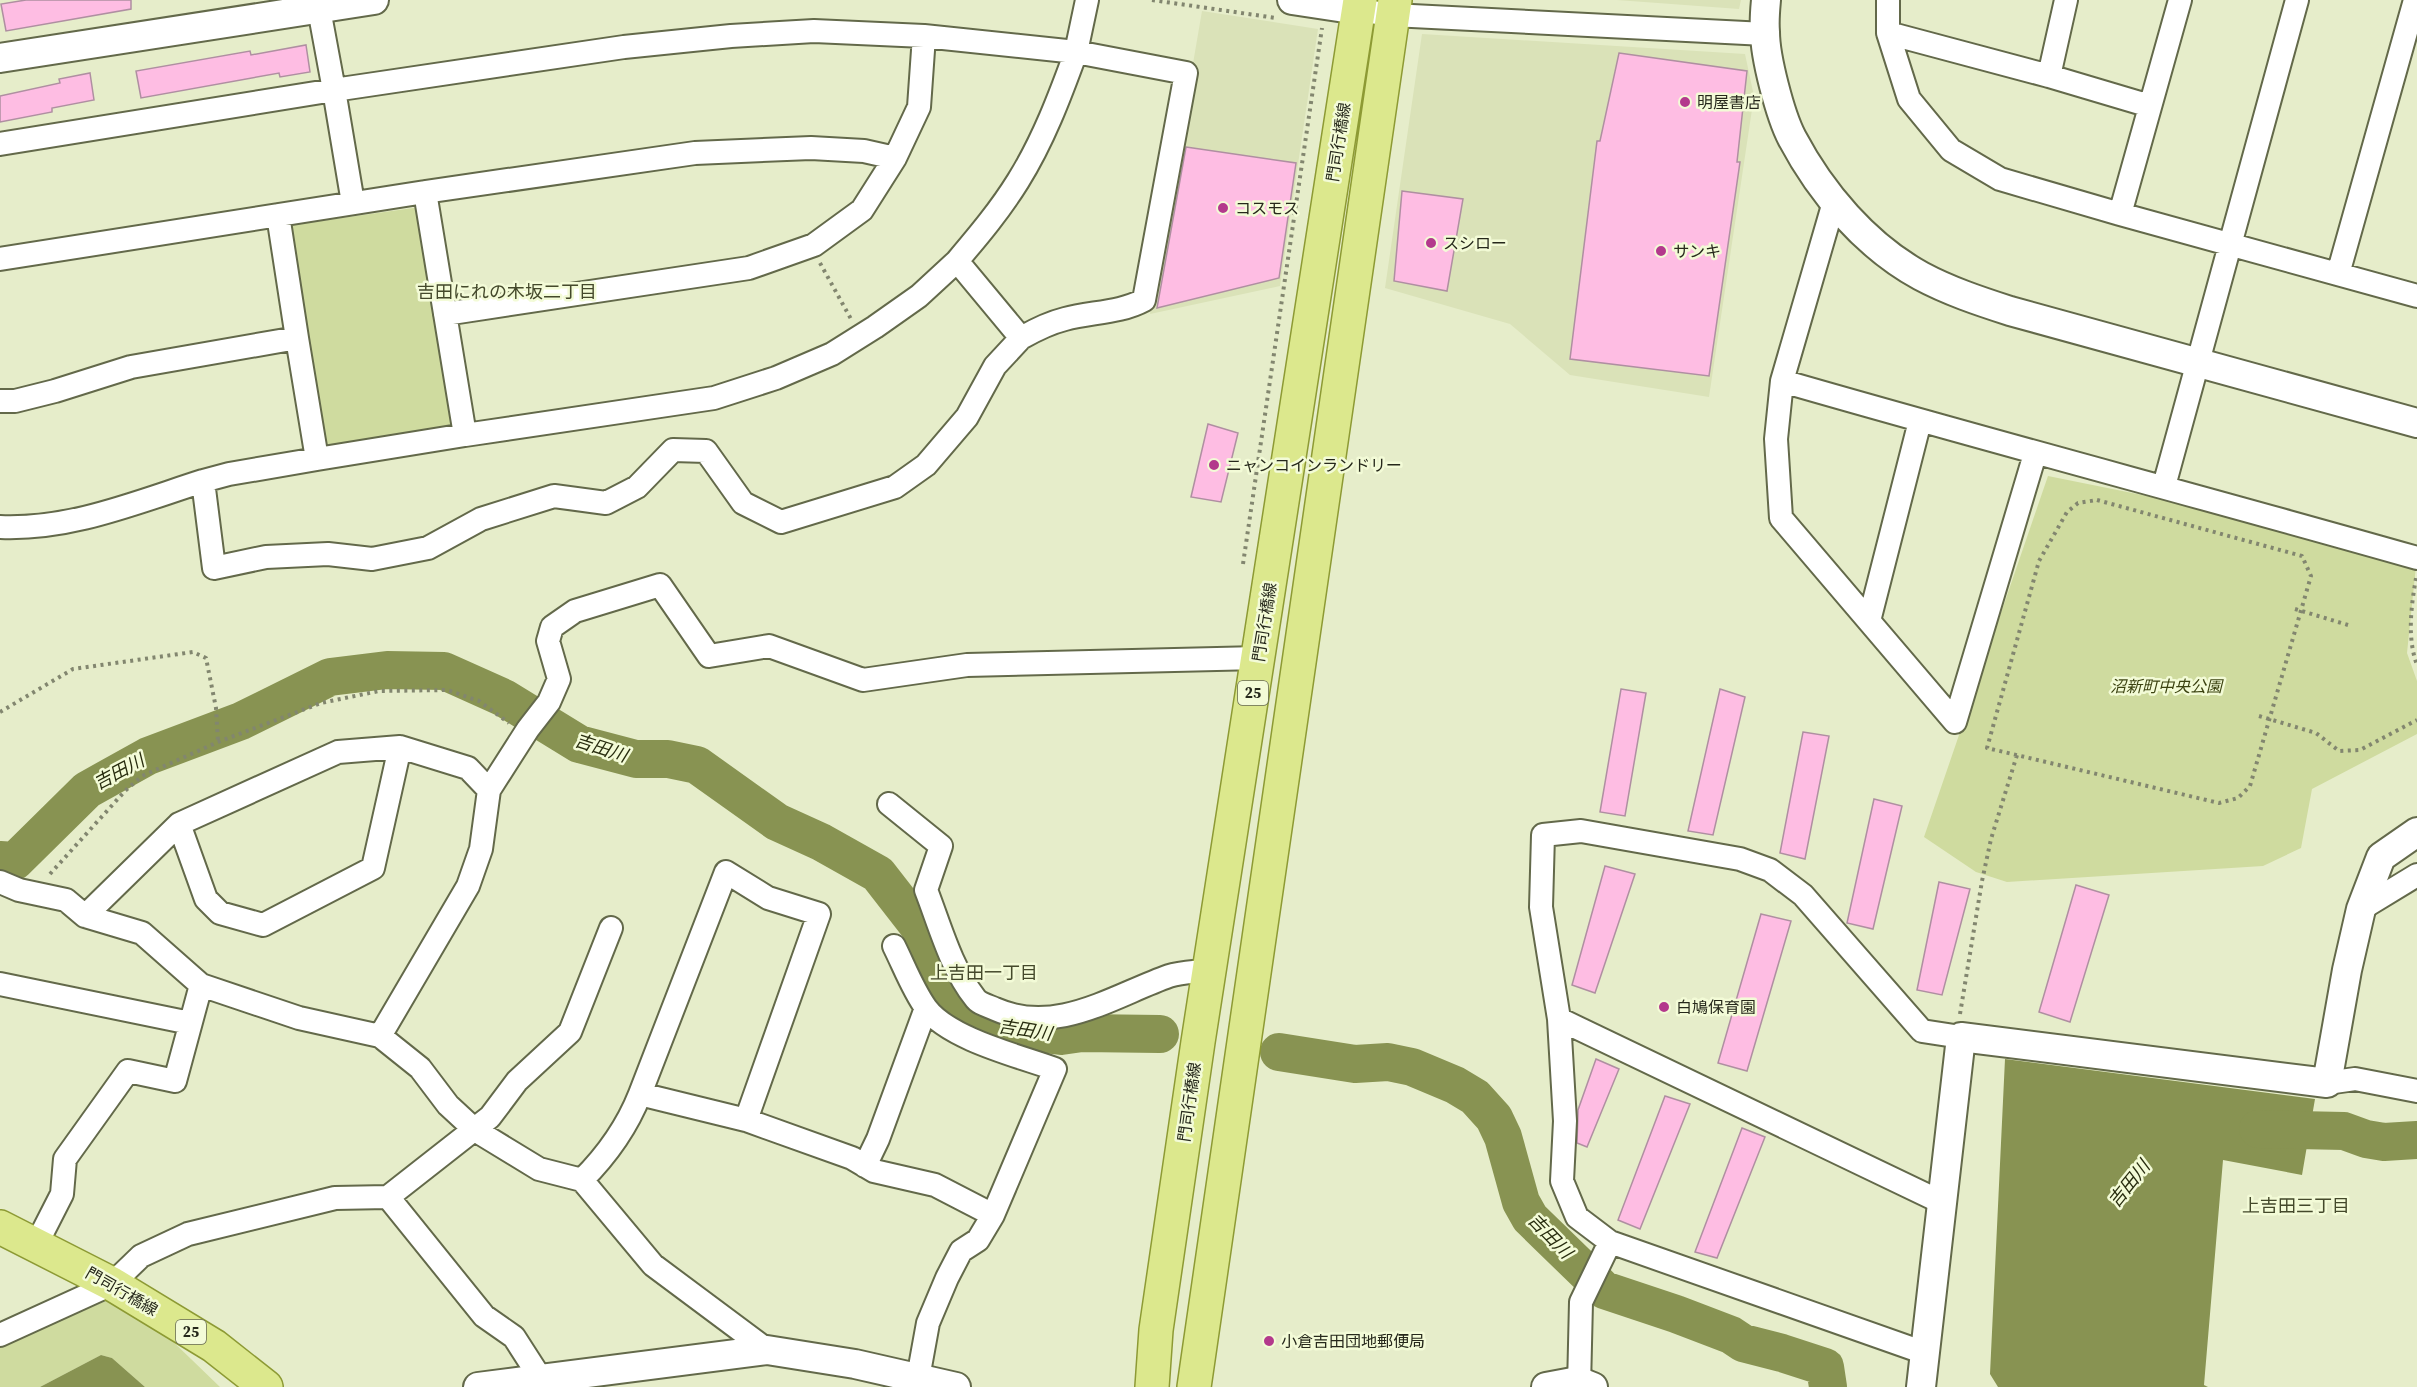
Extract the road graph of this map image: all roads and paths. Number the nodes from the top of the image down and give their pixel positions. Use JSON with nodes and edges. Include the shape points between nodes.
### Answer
{"nodes":[{"id":1,"x":374,"y":0,"type":"edge"},
{"id":2,"x":1087,"y":0,"type":"edge"},
{"id":3,"x":1152,"y":0,"type":"edge"},
{"id":4,"x":1766,"y":0,"type":"edge"},
{"id":5,"x":1888,"y":0,"type":"edge"},
{"id":6,"x":2066,"y":0,"type":"edge"},
{"id":7,"x":2180,"y":0,"type":"edge"},
{"id":8,"x":2297,"y":0,"type":"edge"},
{"id":9,"x":2415,"y":0,"type":"edge"},
{"id":10,"x":1359,"y":5,"type":"edge"},
{"id":11,"x":1394,"y":8,"type":"edge"},
{"id":12,"x":319,"y":9,"type":"junction"},
{"id":13,"x":1284,"y":9,"type":"edge"},
{"id":14,"x":1322,"y":25,"type":"dead end"},
{"id":15,"x":1888,"y":33,"type":"junction"},
{"id":16,"x":1765,"y":34,"type":"junction"},
{"id":17,"x":924,"y":36,"type":"junction"},
{"id":18,"x":1076,"y":52,"type":"junction"},
{"id":19,"x":0,"y":58,"type":"edge"},
{"id":20,"x":2049,"y":76,"type":"junction"},
{"id":21,"x":334,"y":90,"type":"junction"},
{"id":22,"x":2150,"y":106,"type":"junction"},
{"id":23,"x":0,"y":144,"type":"edge"},
{"id":24,"x":895,"y":158,"type":"junction"},
{"id":25,"x":424,"y":192,"type":"junction"},
{"id":26,"x":1834,"y":202,"type":"junction"},
{"id":27,"x":353,"y":203,"type":"junction"},
{"id":28,"x":2120,"y":214,"type":"junction"},
{"id":29,"x":278,"y":215,"type":"junction"},
{"id":30,"x":2230,"y":245,"type":"junction"},
{"id":31,"x":812,"y":246,"type":"junction"},
{"id":32,"x":0,"y":259,"type":"edge"},
{"id":33,"x":957,"y":261,"type":"junction"},
{"id":34,"x":2338,"y":274,"type":"junction"},
{"id":35,"x":2417,"y":296,"type":"edge"},
{"id":36,"x":445,"y":314,"type":"junction"},
{"id":37,"x":861,"y":336,"type":"junction"},
{"id":38,"x":297,"y":338,"type":"junction"},
{"id":39,"x":1021,"y":338,"type":"junction"},
{"id":40,"x":2197,"y":363,"type":"junction"},
{"id":41,"x":1782,"y":381,"type":"junction"},
{"id":42,"x":0,"y":401,"type":"edge"},
{"id":43,"x":1920,"y":421,"type":"junction"},
{"id":44,"x":2417,"y":423,"type":"edge"},
{"id":45,"x":465,"y":435,"type":"junction"},
{"id":46,"x":2036,"y":454,"type":"junction"},
{"id":47,"x":317,"y":459,"type":"junction"},
{"id":48,"x":203,"y":481,"type":"junction"},
{"id":49,"x":2164,"y":486,"type":"junction"},
{"id":50,"x":0,"y":527,"type":"edge"},
{"id":51,"x":2417,"y":558,"type":"edge"},
{"id":52,"x":1243,"y":566,"type":"dead end"},
{"id":53,"x":2417,"y":572,"type":"edge"},
{"id":54,"x":2295,"y":609,"type":"dead end"},
{"id":55,"x":2301,"y":611,"type":"junction"},
{"id":56,"x":1869,"y":621,"type":"junction"},
{"id":57,"x":2348,"y":625,"type":"dead end"},
{"id":58,"x":1259,"y":658,"type":"junction"},
{"id":59,"x":2417,"y":665,"type":"edge"},
{"id":60,"x":0,"y":712,"type":"edge"},
{"id":61,"x":2259,"y":716,"type":"dead end"},
{"id":62,"x":2268,"y":719,"type":"junction"},
{"id":63,"x":2417,"y":720,"type":"edge"},
{"id":64,"x":527,"y":732,"type":"junction"},
{"id":65,"x":218,"y":742,"type":"junction"},
{"id":66,"x":400,"y":747,"type":"junction"},
{"id":67,"x":2017,"y":755,"type":"junction"},
{"id":68,"x":489,"y":790,"type":"junction"},
{"id":69,"x":889,"y":804,"type":"dead end"},
{"id":70,"x":180,"y":824,"type":"junction"},
{"id":71,"x":2417,"y":832,"type":"edge"},
{"id":72,"x":2417,"y":875,"type":"edge"},
{"id":73,"x":0,"y":882,"type":"edge"},
{"id":74,"x":33,"y":893,"type":"junction"},
{"id":75,"x":2361,"y":909,"type":"junction"},
{"id":76,"x":85,"y":915,"type":"junction"},
{"id":77,"x":611,"y":928,"type":"dead end"},
{"id":78,"x":894,"y":946,"type":"dead end"},
{"id":79,"x":1210,"y":970,"type":"junction"},
{"id":80,"x":0,"y":984,"type":"edge"},
{"id":81,"x":201,"y":985,"type":"junction"},
{"id":82,"x":926,"y":1008,"type":"junction"},
{"id":83,"x":1559,"y":1019,"type":"junction"},
{"id":84,"x":190,"y":1023,"type":"junction"},
{"id":85,"x":1960,"y":1030,"type":"junction"},
{"id":86,"x":380,"y":1036,"type":"junction"},
{"id":87,"x":2327,"y":1083,"type":"junction"},
{"id":88,"x":2417,"y":1091,"type":"edge"},
{"id":89,"x":640,"y":1094,"type":"junction"},
{"id":90,"x":746,"y":1120,"type":"junction"},
{"id":91,"x":475,"y":1130,"type":"junction"},
{"id":92,"x":865,"y":1166,"type":"junction"},
{"id":93,"x":582,"y":1180,"type":"junction"},
{"id":94,"x":388,"y":1197,"type":"junction"},
{"id":95,"x":1942,"y":1203,"type":"junction"},
{"id":96,"x":993,"y":1215,"type":"junction"},
{"id":97,"x":0,"y":1227,"type":"edge"},
{"id":98,"x":1610,"y":1242,"type":"junction"},
{"id":99,"x":36,"y":1245,"type":"junction"},
{"id":100,"x":112,"y":1284,"type":"junction"},
{"id":101,"x":0,"y":1335,"type":"edge"},
{"id":102,"x":766,"y":1350,"type":"junction"},
{"id":103,"x":1925,"y":1353,"type":"junction"},
{"id":104,"x":542,"y":1383,"type":"edge"},
{"id":105,"x":916,"y":1383,"type":"edge"},
{"id":106,"x":1583,"y":1385,"type":"edge"},
{"id":107,"x":266,"y":1387,"type":"edge"},
{"id":108,"x":478,"y":1387,"type":"edge"},
{"id":109,"x":956,"y":1387,"type":"edge"},
{"id":110,"x":1152,"y":1387,"type":"edge"},
{"id":111,"x":1194,"y":1387,"type":"edge"},
{"id":112,"x":1546,"y":1387,"type":"edge"},
{"id":113,"x":1921,"y":1387,"type":"edge"}],
"edges":[{"from":1,"to":12,"type":"street"},
{"from":2,"to":18,"type":"street"},
{"from":3,"to":13,"type":"path"},
{"from":4,"to":16,"type":"street"},
{"from":5,"to":15,"type":"street"},
{"from":6,"to":20,"type":"street"},
{"from":7,"to":22,"type":"street"},
{"from":8,"to":30,"type":"street"},
{"from":9,"to":34,"type":"street"},
{"from":10,"to":11,"type":"street"},
{"from":10,"to":13,"type":"street"},
{"from":10,"to":58,"type":"main road","name":"門司行橋線","number":"25"},
{"from":11,"to":16,"type":"street"},
{"from":11,"to":111,"type":"main road","number":"25"},
{"from":12,"to":19,"type":"street"},
{"from":12,"to":21,"type":"street"},
{"from":14,"to":52,"type":"path"},
{"from":15,"to":20,"type":"street"},
{"from":15,"to":28,"type":"street","via":[[1909,99],[1951,150],[2000,179]]},
{"from":16,"to":26,"type":"street","via":[[1775,87],[1791,136]]},
{"from":17,"to":18,"type":"street"},
{"from":17,"to":21,"type":"street","via":[[814,31],[731,36],[624,47]]},
{"from":17,"to":24,"type":"street","via":[[919,107]]},
{"from":18,"to":33,"type":"street","via":[[1059,100],[1018,181]]},
{"from":18,"to":39,"type":"street","via":[[1186,73],[1144,300],[1133,306],[1064,319]]},
{"from":20,"to":22,"type":"street"},
{"from":21,"to":23,"type":"street"},
{"from":21,"to":27,"type":"street"},
{"from":22,"to":28,"type":"street"},
{"from":24,"to":25,"type":"street","via":[[864,151],[811,148],[695,153]]},
{"from":24,"to":31,"type":"street","via":[[862,210]]},
{"from":25,"to":27,"type":"street"},
{"from":25,"to":36,"type":"street"},
{"from":26,"to":40,"type":"street","via":[[1876,244],[1919,275],[1965,297]]},
{"from":26,"to":41,"type":"street"},
{"from":27,"to":29,"type":"street"},
{"from":28,"to":30,"type":"street"},
{"from":29,"to":32,"type":"street"},
{"from":29,"to":38,"type":"street"},
{"from":30,"to":34,"type":"street"},
{"from":30,"to":40,"type":"street"},
{"from":31,"to":36,"type":"street","via":[[749,268]]},
{"from":31,"to":37,"type":"path"},
{"from":33,"to":37,"type":"street","via":[[920,296]]},
{"from":33,"to":39,"type":"street"},
{"from":34,"to":35,"type":"street"},
{"from":36,"to":45,"type":"street"},
{"from":37,"to":45,"type":"street","via":[[832,354],[776,378],[714,398]]},
{"from":38,"to":42,"type":"street","via":[[131,367],[25,398]]},
{"from":38,"to":47,"type":"street"},
{"from":39,"to":48,"type":"street","via":[[995,366],[967,417],[926,465],[895,487],[781,522],[742,503],[706,451],[673,450],[637,487],[606,503],[554,496],[481,519],[428,548],[372,559],[328,554],[286,556],[214,568]]},
{"from":40,"to":44,"type":"street"},
{"from":40,"to":49,"type":"street"},
{"from":41,"to":43,"type":"street"},
{"from":41,"to":56,"type":"street","via":[[1776,439],[1781,518]]},
{"from":43,"to":46,"type":"street"},
{"from":43,"to":56,"type":"street"},
{"from":45,"to":47,"type":"street"},
{"from":46,"to":49,"type":"street"},
{"from":46,"to":56,"type":"street","via":[[1955,722]]},
{"from":47,"to":48,"type":"street"},
{"from":48,"to":50,"type":"street","via":[[93,517]]},
{"from":49,"to":51,"type":"street"},
{"from":53,"to":59,"type":"path","via":[[2411,608],[2412,653]]},
{"from":54,"to":55,"type":"path"},
{"from":55,"to":57,"type":"path"},
{"from":55,"to":62,"type":"path"},
{"from":55,"to":67,"type":"path","via":[[2311,576],[2302,556],[2097,500],[2079,503],[2067,512],[2039,561],[1987,748]]},
{"from":58,"to":64,"type":"street","via":[[967,665],[863,680],[769,646],[709,656],[660,585],[575,611],[552,627],[548,641],[559,679],[549,702]]},
{"from":58,"to":79,"type":"main road","name":"門司行橋線","number":"25"},
{"from":60,"to":65,"type":"path","via":[[73,669],[193,652],[207,658]]},
{"from":61,"to":62,"type":"path"},
{"from":62,"to":63,"type":"path","via":[[2316,733],[2338,751],[2360,750]]},
{"from":62,"to":67,"type":"path","via":[[2250,786],[2238,798],[2219,803]]},
{"from":64,"to":65,"type":"path","via":[[479,701],[447,690],[379,691],[321,703]]},
{"from":64,"to":68,"type":"street"},
{"from":65,"to":74,"type":"path","via":[[142,776]]},
{"from":66,"to":68,"type":"street","via":[[468,768]]},
{"from":66,"to":70,"type":"street","via":[[338,752]]},
{"from":66,"to":70,"type":"street","via":[[373,868],[263,925],[220,913],[206,899]]},
{"from":67,"to":85,"type":"path","via":[[1982,880]]},
{"from":68,"to":86,"type":"street","via":[[481,849],[468,886]]},
{"from":69,"to":79,"type":"street","via":[[941,846],[926,890],[959,973],[977,1000],[1002,1012],[1035,1020],[1072,1015],[1171,975]]},
{"from":70,"to":76,"type":"street"},
{"from":71,"to":75,"type":"street","via":[[2381,857]]},
{"from":72,"to":75,"type":"street"},
{"from":73,"to":74,"type":"street"},
{"from":74,"to":76,"type":"street","via":[[66,900]]},
{"from":75,"to":87,"type":"street"},
{"from":76,"to":81,"type":"street","via":[[142,933]]},
{"from":77,"to":91,"type":"street","via":[[570,1032],[517,1081]]},
{"from":78,"to":82,"type":"street"},
{"from":79,"to":110,"type":"main road","name":"門司行橋線","number":"25","via":[[1156,1330]]},
{"from":80,"to":84,"type":"street"},
{"from":81,"to":84,"type":"street"},
{"from":81,"to":86,"type":"street","via":[[299,1018]]},
{"from":82,"to":92,"type":"street","via":[[879,1139]]},
{"from":82,"to":96,"type":"street","via":[[940,1022],[972,1040],[1055,1069]]},
{"from":83,"to":85,"type":"street","via":[[1541,907],[1544,835],[1581,831],[1740,859],[1770,870],[1803,895],[1923,1031]]},
{"from":83,"to":95,"type":"street"},
{"from":83,"to":98,"type":"street","via":[[1565,1121],[1562,1181],[1577,1217]]},
{"from":84,"to":99,"type":"street","via":[[176,1081],[128,1071],[65,1160],[62,1194]]},
{"from":85,"to":87,"type":"street"},
{"from":85,"to":95,"type":"street"},
{"from":86,"to":91,"type":"street","via":[[420,1068],[448,1105]]},
{"from":87,"to":88,"type":"street","via":[[2355,1079]]},
{"from":89,"to":90,"type":"street"},
{"from":89,"to":90,"type":"street","via":[[726,872],[768,898],[819,914]]},
{"from":89,"to":93,"type":"street","via":[[605,1157]]},
{"from":90,"to":92,"type":"street"},
{"from":91,"to":93,"type":"street","via":[[539,1169]]},
{"from":91,"to":94,"type":"street"},
{"from":92,"to":96,"type":"street","via":[[935,1185]]},
{"from":93,"to":102,"type":"street","via":[[652,1265]]},
{"from":94,"to":100,"type":"street","via":[[335,1198],[188,1234],[141,1256]]},
{"from":94,"to":104,"type":"street","via":[[484,1316],[514,1337]]},
{"from":95,"to":103,"type":"street"},
{"from":96,"to":105,"type":"street","via":[[978,1240],[962,1251],[947,1278],[928,1323]]},
{"from":97,"to":99,"type":"main road","name":"門司行橋線","number":"25"},
{"from":98,"to":103,"type":"street"},
{"from":98,"to":106,"type":"street","via":[[1581,1302]]},
{"from":99,"to":100,"type":"main road","name":"門司行橋線","number":"25"},
{"from":100,"to":101,"type":"street"},
{"from":100,"to":107,"type":"main road","name":"門司行橋線","number":"25","via":[[214,1346]]},
{"from":102,"to":104,"type":"street"},
{"from":102,"to":105,"type":"street","via":[[855,1364]]},
{"from":103,"to":113,"type":"street"},
{"from":104,"to":108,"type":"street"},
{"from":105,"to":109,"type":"street"},
{"from":106,"to":112,"type":"street"}]}
